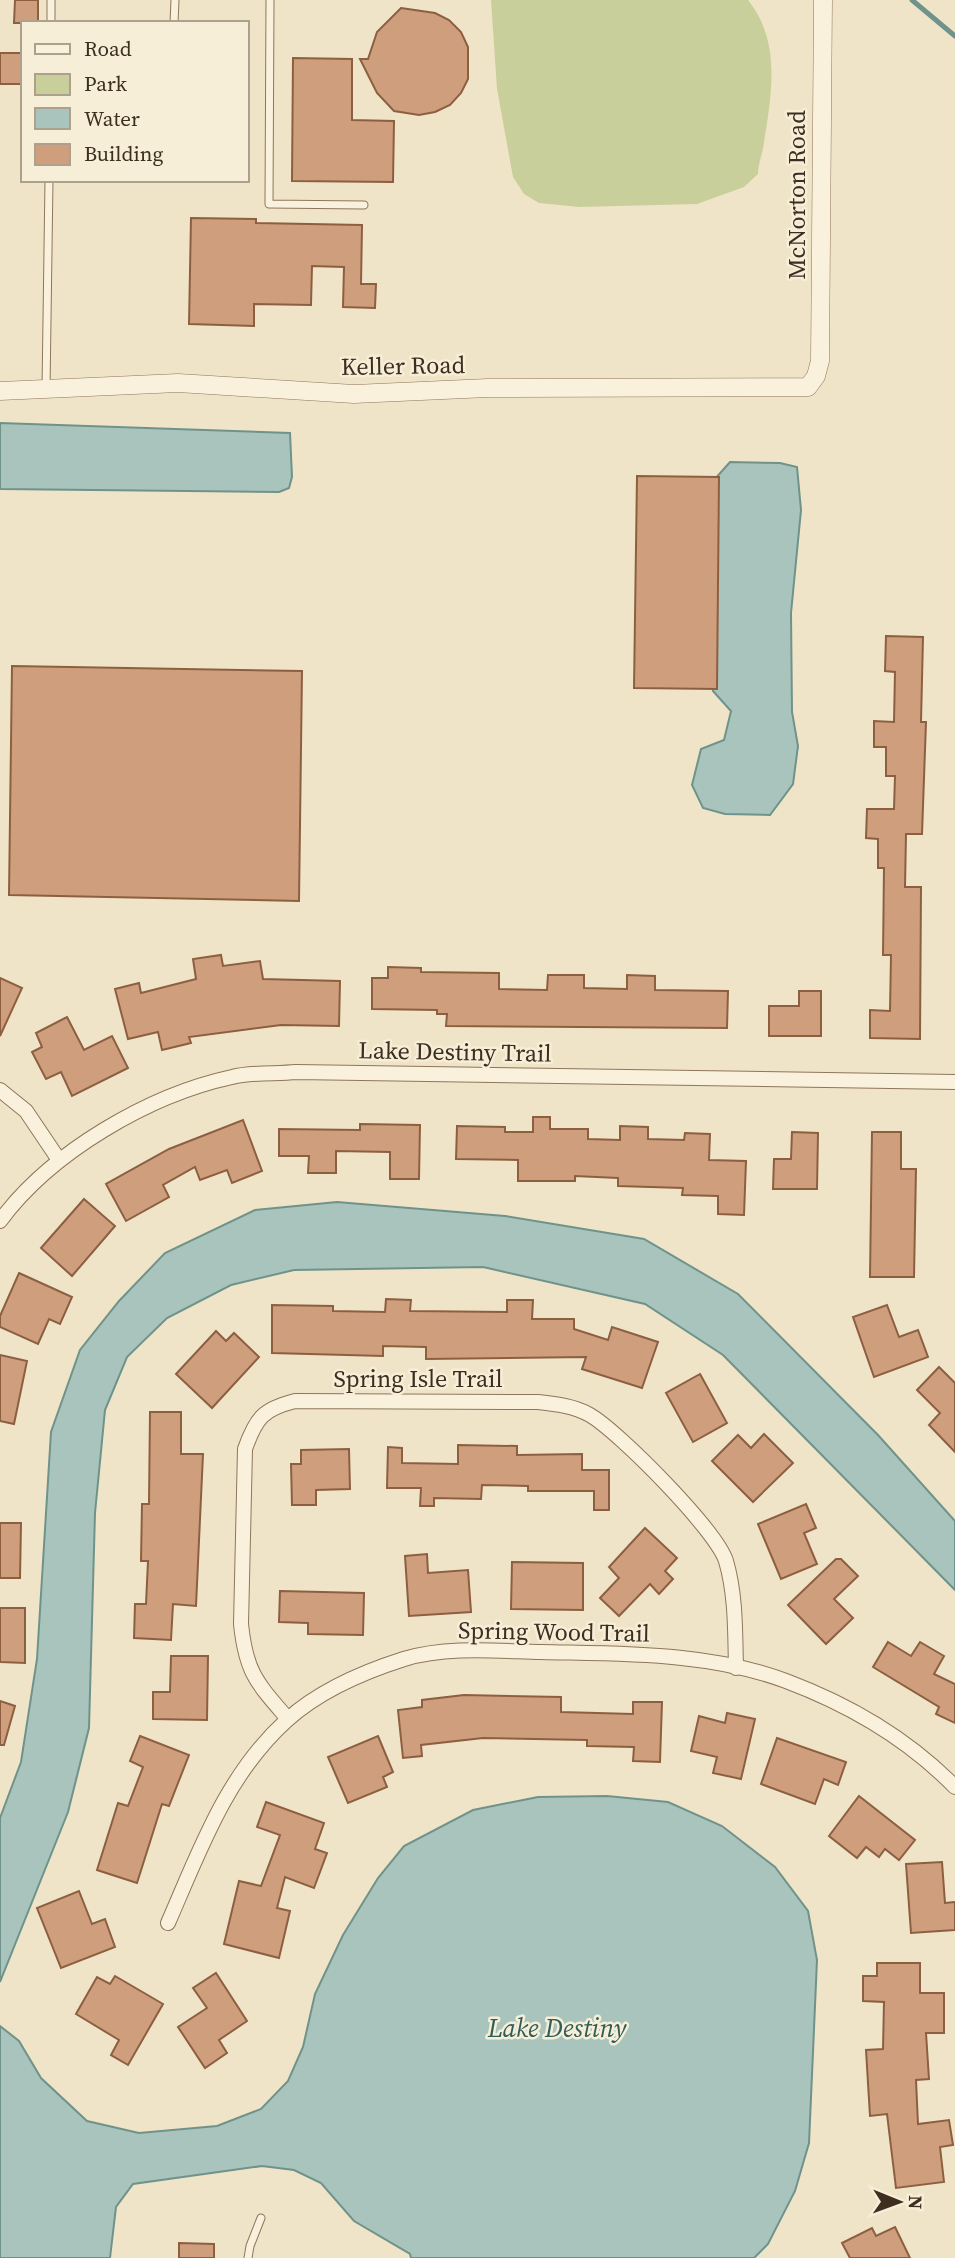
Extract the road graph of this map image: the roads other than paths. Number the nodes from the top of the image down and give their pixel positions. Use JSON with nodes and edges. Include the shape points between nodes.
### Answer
{"nodes":[{"id":1,"x":51,"y":0,"type":"edge"},
{"id":2,"x":175,"y":0,"type":"edge"},
{"id":3,"x":270,"y":0,"type":"edge"},
{"id":4,"x":823,"y":0,"type":"edge"},
{"id":5,"x":51,"y":21,"type":"edge"},
{"id":6,"x":174,"y":21,"type":"edge"},
{"id":7,"x":49,"y":182,"type":"edge"},
{"id":8,"x":364,"y":205,"type":"dead end"},
{"id":9,"x":808,"y":387,"type":"joint"},
{"id":10,"x":0,"y":391,"type":"edge"},
{"id":11,"x":46,"y":391,"type":"junction"},
{"id":12,"x":955,"y":1083,"type":"edge"},
{"id":13,"x":0,"y":1090,"type":"edge"},
{"id":14,"x":59,"y":1160,"type":"junction"},
{"id":15,"x":0,"y":1221,"type":"edge"},
{"id":16,"x":736,"y":1668,"type":"junction"},
{"id":17,"x":288,"y":1719,"type":"junction"},
{"id":18,"x":955,"y":1787,"type":"edge"},
{"id":19,"x":168,"y":1923,"type":"dead end"},
{"id":20,"x":261,"y":2218,"type":"dead end"},
{"id":21,"x":248,"y":2258,"type":"edge"}],
"edges":[{"from":1,"to":5,"type":"lane"},
{"from":2,"to":6,"type":"lane"},
{"from":3,"to":8,"type":"lane","via":[[269,204]]},
{"from":4,"to":9,"type":"street","name":"McNorton Road","via":[[820,361],[817,376]]},
{"from":7,"to":11,"type":"lane"},
{"from":9,"to":11,"type":"street","name":"Keller Road","via":[[488,388],[354,394],[178,383]]},
{"from":10,"to":11,"type":"street","name":"Keller Road"},
{"from":12,"to":14,"type":"street","name":"Lake Destiny Trail","via":[[296,1073],[233,1076],[115,1123]]},
{"from":13,"to":14,"type":"street","via":[[26,1111]]},
{"from":14,"to":15,"type":"street","name":"Lake Destiny Trail","via":[[16,1199]]},
{"from":16,"to":17,"type":"street","name":"Spring Wood Trail","via":[[655,1654],[474,1650],[406,1658],[345,1681]]},
{"from":16,"to":17,"type":"street","name":"Spring Isle Trail","via":[[733,1594],[725,1558],[708,1531],[618,1436],[589,1415],[561,1404],[538,1402],[295,1401],[272,1407],[254,1424],[245,1449],[240,1624],[254,1680]]},
{"from":16,"to":18,"type":"street","name":"Spring Wood Trail","via":[[783,1680],[885,1727]]},
{"from":17,"to":19,"type":"street","name":"Spring Wood Trail","via":[[253,1756],[221,1803]]},
{"from":20,"to":21,"type":"lane"}]}
